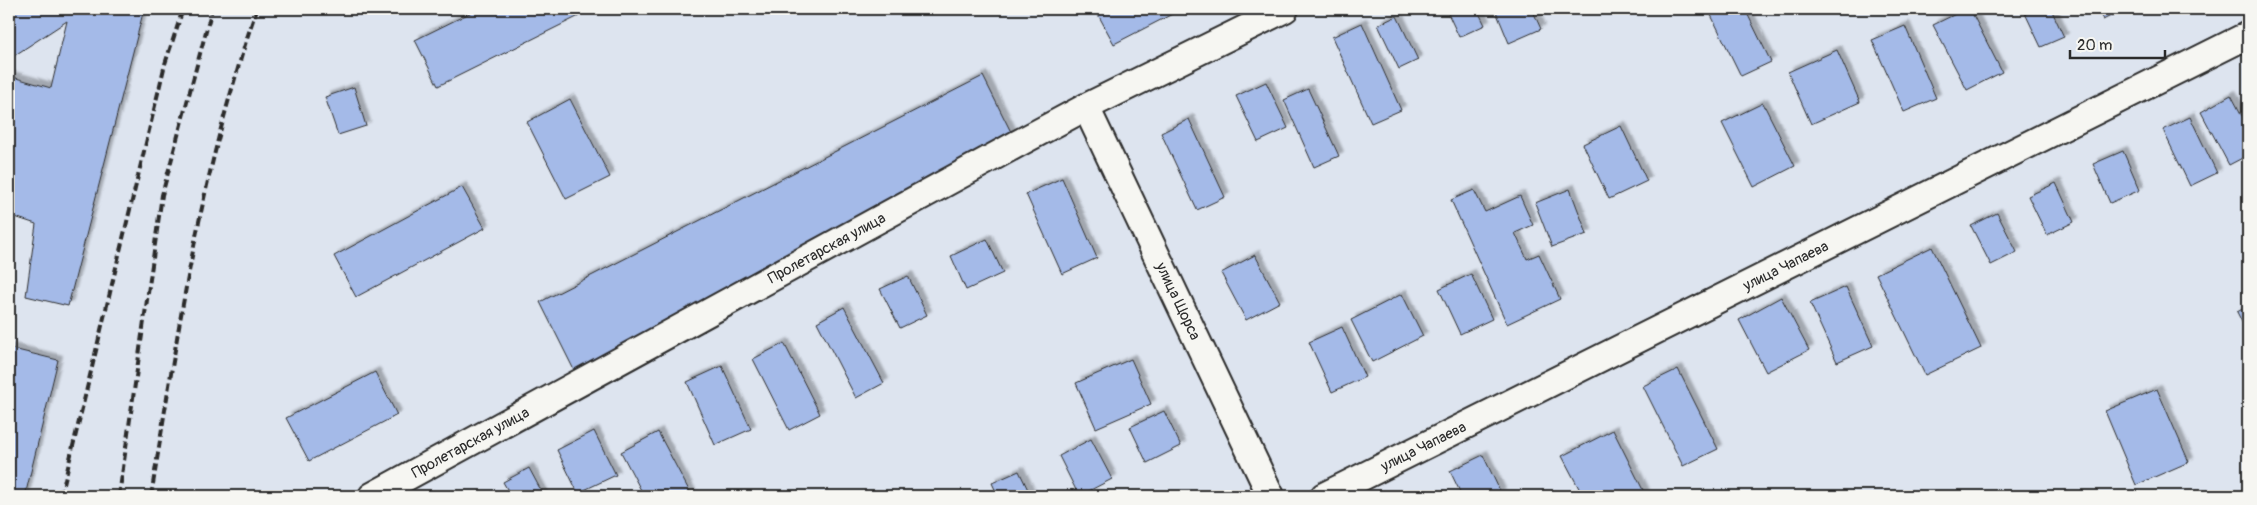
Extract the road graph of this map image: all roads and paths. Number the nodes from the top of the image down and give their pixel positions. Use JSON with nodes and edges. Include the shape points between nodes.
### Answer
{"nodes":[{"id":1,"x":1285,"y":9,"type":"edge"},
{"id":2,"x":2248,"y":35,"type":"edge"},
{"id":3,"x":1086,"y":107,"type":"junction"},
{"id":4,"x":372,"y":496,"type":"edge"},
{"id":5,"x":1271,"y":496,"type":"edge"},
{"id":6,"x":1324,"y":496,"type":"edge"}],
"edges":[{"from":1,"to":3,"type":"street","name":"Пролетарская улица"},
{"from":2,"to":6,"type":"street","name":"улица Чапаева"},
{"from":3,"to":4,"type":"street","name":"Пролетарская улица"},
{"from":3,"to":5,"type":"street","name":"улица Щорса"}]}
